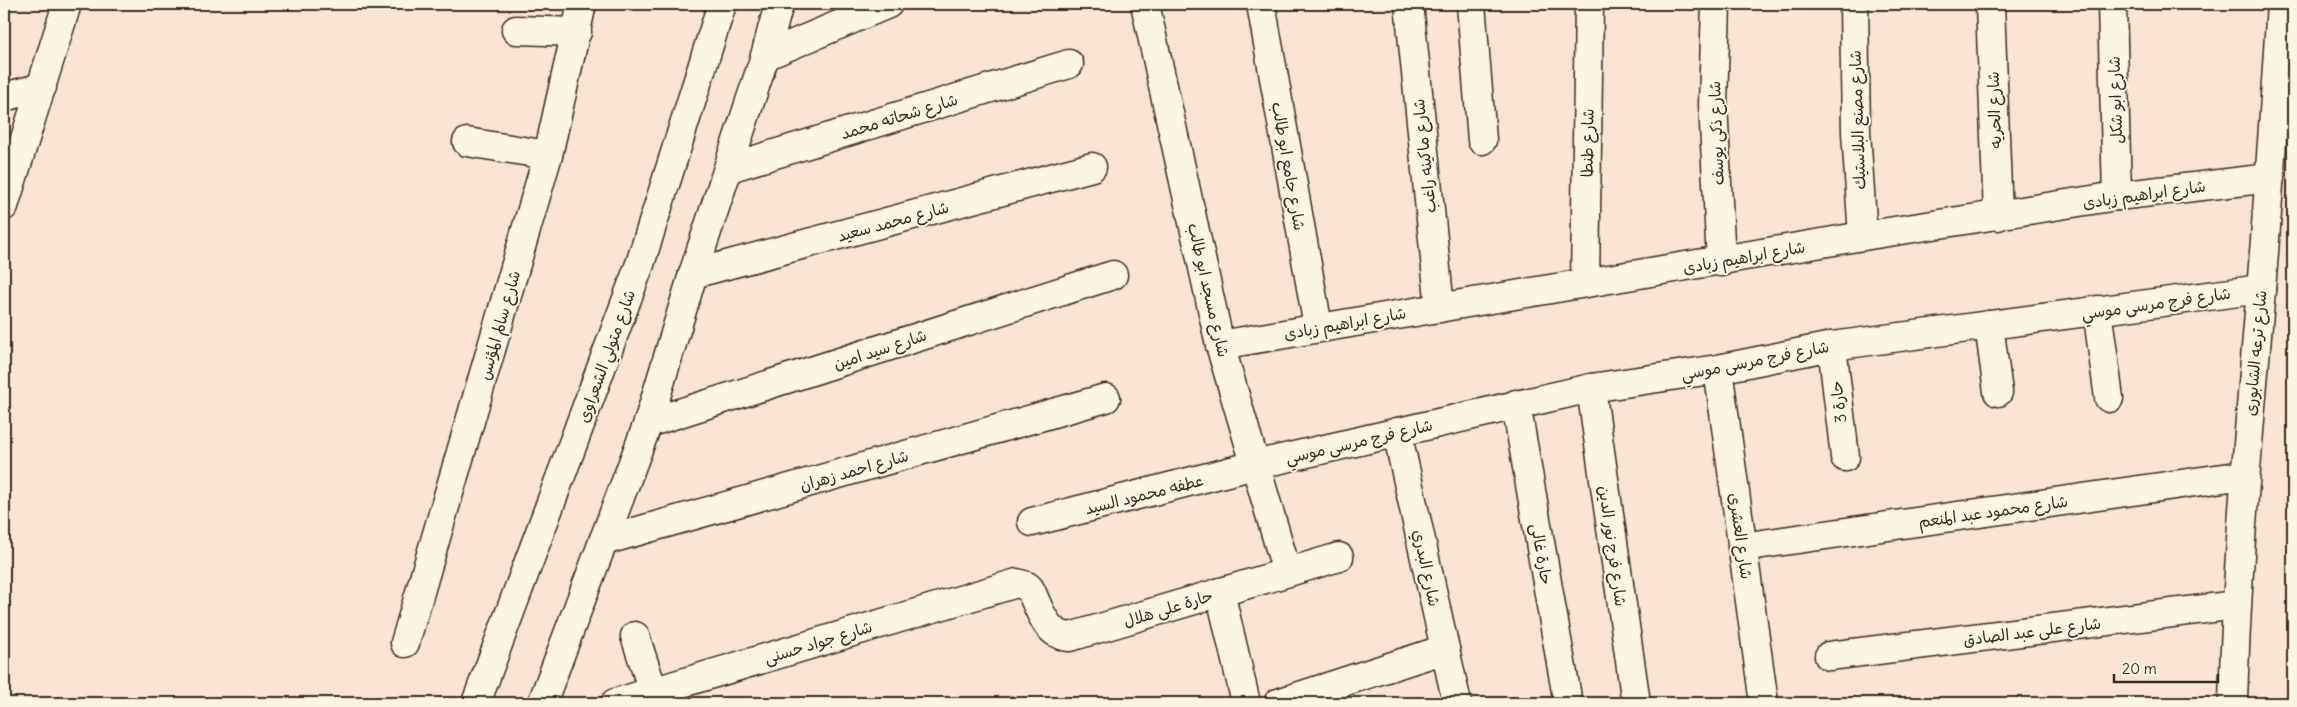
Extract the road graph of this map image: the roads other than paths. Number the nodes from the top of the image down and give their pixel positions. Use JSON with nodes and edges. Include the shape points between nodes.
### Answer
{"nodes":[{"id":1,"x":68,"y":4,"type":"edge"},
{"id":2,"x":582,"y":4,"type":"edge"},
{"id":3,"x":722,"y":4,"type":"edge"},
{"id":4,"x":779,"y":4,"type":"edge"},
{"id":5,"x":888,"y":4,"type":"edge"},
{"id":6,"x":1145,"y":4,"type":"edge"},
{"id":7,"x":1261,"y":4,"type":"edge"},
{"id":8,"x":1409,"y":4,"type":"edge"},
{"id":9,"x":1471,"y":4,"type":"edge"},
{"id":10,"x":1589,"y":4,"type":"edge"},
{"id":11,"x":1716,"y":4,"type":"edge"},
{"id":12,"x":1854,"y":4,"type":"edge"},
{"id":13,"x":1990,"y":4,"type":"edge"},
{"id":14,"x":2112,"y":4,"type":"edge"},
{"id":15,"x":2281,"y":4,"type":"edge"},
{"id":16,"x":516,"y":30,"type":"dead end"},
{"id":17,"x":577,"y":32,"type":"junction"},
{"id":18,"x":765,"y":56,"type":"junction"},
{"id":19,"x":1069,"y":64,"type":"dead end"},
{"id":20,"x":42,"y":86,"type":"junction"},
{"id":21,"x":4,"y":97,"type":"edge"},
{"id":22,"x":1482,"y":140,"type":"dead end"},
{"id":23,"x":467,"y":142,"type":"dead end"},
{"id":24,"x":548,"y":155,"type":"junction"},
{"id":25,"x":1092,"y":167,"type":"dead end"},
{"id":26,"x":729,"y":168,"type":"junction"},
{"id":27,"x":2270,"y":178,"type":"junction"},
{"id":28,"x":2117,"y":196,"type":"junction"},
{"id":29,"x":4,"y":206,"type":"edge"},
{"id":30,"x":1998,"y":216,"type":"junction"},
{"id":31,"x":1863,"y":236,"type":"junction"},
{"id":32,"x":1721,"y":262,"type":"junction"},
{"id":33,"x":693,"y":274,"type":"junction"},
{"id":34,"x":1112,"y":275,"type":"dead end"},
{"id":35,"x":1584,"y":283,"type":"junction"},
{"id":36,"x":2261,"y":289,"type":"junction"},
{"id":37,"x":1440,"y":308,"type":"junction"},
{"id":38,"x":2097,"y":310,"type":"junction"},
{"id":39,"x":1988,"y":325,"type":"junction"},
{"id":40,"x":1318,"y":327,"type":"junction"},
{"id":41,"x":1220,"y":345,"type":"junction"},
{"id":42,"x":1832,"y":346,"type":"junction"},
{"id":43,"x":1718,"y":369,"type":"junction"},
{"id":44,"x":1590,"y":388,"type":"junction"},
{"id":45,"x":1998,"y":392,"type":"dead end"},
{"id":46,"x":1106,"y":398,"type":"dead end"},
{"id":47,"x":2110,"y":398,"type":"dead end"},
{"id":48,"x":1516,"y":404,"type":"junction"},
{"id":49,"x":648,"y":424,"type":"junction"},
{"id":50,"x":1397,"y":432,"type":"junction"},
{"id":51,"x":1845,"y":458,"type":"dead end"},
{"id":52,"x":1256,"y":465,"type":"junction"},
{"id":53,"x":2244,"y":475,"type":"junction"},
{"id":54,"x":1032,"y":522,"type":"dead end"},
{"id":55,"x":603,"y":541,"type":"junction"},
{"id":56,"x":1742,"y":547,"type":"junction"},
{"id":57,"x":1339,"y":557,"type":"dead end"},
{"id":58,"x":1287,"y":572,"type":"junction"},
{"id":59,"x":1022,"y":584,"type":"joint"},
{"id":60,"x":1220,"y":592,"type":"junction"},
{"id":61,"x":2236,"y":605,"type":"junction"},
{"id":62,"x":635,"y":636,"type":"dead end"},
{"id":63,"x":405,"y":643,"type":"dead end"},
{"id":64,"x":1445,"y":649,"type":"junction"},
{"id":65,"x":1829,"y":656,"type":"dead end"},
{"id":66,"x":655,"y":698,"type":"edge"},
{"id":67,"x":476,"y":703,"type":"edge"},
{"id":68,"x":542,"y":703,"type":"edge"},
{"id":69,"x":615,"y":703,"type":"edge"},
{"id":70,"x":1246,"y":703,"type":"edge"},
{"id":71,"x":1278,"y":703,"type":"edge"},
{"id":72,"x":1456,"y":703,"type":"edge"},
{"id":73,"x":1568,"y":703,"type":"edge"},
{"id":74,"x":1636,"y":703,"type":"edge"},
{"id":75,"x":1764,"y":703,"type":"edge"},
{"id":76,"x":2234,"y":703,"type":"edge"}],
"edges":[{"from":1,"to":20,"type":"street"},
{"from":2,"to":17,"type":"street","name":"شارع سالم المؤنس"},
{"from":3,"to":67,"type":"street","name":"شارع متولي الشعراوى","via":[[640,264]]},
{"from":4,"to":18,"type":"street"},
{"from":5,"to":18,"type":"street"},
{"from":6,"to":41,"type":"street","name":"شارع مسجد ابو طالب"},
{"from":7,"to":40,"type":"street","name":"شارع جامع ابو طالب"},
{"from":8,"to":37,"type":"street","name":"شارع ماكينه راغب"},
{"from":9,"to":22,"type":"street"},
{"from":10,"to":35,"type":"street","name":"شارع طنطا"},
{"from":11,"to":32,"type":"street","name":"شارع ذكى يوسف","via":[[1713,104]]},
{"from":12,"to":31,"type":"street","name":"شارع مصنع البلاستيك","via":[[1856,132]]},
{"from":13,"to":30,"type":"street","name":"شارع الحريه"},
{"from":14,"to":28,"type":"street","name":"شارع ابو شكل"},
{"from":15,"to":27,"type":"street","name":"شارع ترعه الشابورى"},
{"from":16,"to":17,"type":"street"},
{"from":17,"to":24,"type":"street","name":"شارع سالم المؤنس"},
{"from":18,"to":26,"type":"street"},
{"from":19,"to":26,"type":"street","name":"شارع شحاته محمد"},
{"from":20,"to":21,"type":"street"},
{"from":20,"to":29,"type":"street"},
{"from":23,"to":24,"type":"street"},
{"from":24,"to":63,"type":"street","name":"شارع سالم المؤنس"},
{"from":25,"to":33,"type":"street","name":"شارع محمد سعيد"},
{"from":26,"to":33,"type":"street"},
{"from":27,"to":28,"type":"street","name":"شارع ابراهيم زبادى"},
{"from":27,"to":36,"type":"street","name":"شارع ترعه الشابورى"},
{"from":28,"to":30,"type":"street","name":"شارع ابراهيم زبادى"},
{"from":30,"to":31,"type":"street","name":"شارع ابراهيم زبادى"},
{"from":31,"to":32,"type":"street","name":"شارع ابراهيم زبادى"},
{"from":32,"to":35,"type":"street","name":"شارع ابراهيم زبادى"},
{"from":33,"to":49,"type":"street"},
{"from":34,"to":49,"type":"street","name":"شارع سيد امين"},
{"from":35,"to":37,"type":"street","name":"شارع ابراهيم زبادى"},
{"from":36,"to":38,"type":"street","name":"شارع فرج مرسى موسي"},
{"from":36,"to":53,"type":"street","name":"شارع ترعه الشابورى"},
{"from":37,"to":40,"type":"street","name":"شارع ابراهيم زبادى"},
{"from":38,"to":39,"type":"street","name":"شارع فرج مرسى موسي"},
{"from":38,"to":47,"type":"street"},
{"from":39,"to":42,"type":"street","name":"شارع فرج مرسى موسي"},
{"from":39,"to":45,"type":"street"},
{"from":40,"to":41,"type":"street","name":"شارع ابراهيم زبادى"},
{"from":41,"to":52,"type":"street","name":"شارع مسجد ابو طالب"},
{"from":42,"to":43,"type":"street","name":"شارع فرج مرسى موسي"},
{"from":42,"to":51,"type":"street","name":"حارة 3"},
{"from":43,"to":44,"type":"street","name":"شارع فرج مرسى موسي"},
{"from":43,"to":56,"type":"street","name":"شارع العشرى"},
{"from":44,"to":48,"type":"street","name":"شارع فرج مرسى موسي"},
{"from":44,"to":74,"type":"street","name":"شارع فرج نور الدين"},
{"from":46,"to":55,"type":"street","name":"شارع احمد زهران"},
{"from":48,"to":50,"type":"street","name":"شارع فرج مرسى موسي"},
{"from":48,"to":73,"type":"street","name":"حارة غالى"},
{"from":49,"to":55,"type":"street"},
{"from":50,"to":52,"type":"street","name":"شارع فرج مرسى موسي"},
{"from":50,"to":64,"type":"street","name":"شارع البدري"},
{"from":52,"to":54,"type":"street","name":"عطفه محمود السيد"},
{"from":52,"to":58,"type":"street","name":"شارع مسجد ابو طالب"},
{"from":53,"to":56,"type":"street","name":"شارع محمود عبد المنعم"},
{"from":53,"to":61,"type":"street","name":"شارع ترعه الشابورى"},
{"from":55,"to":68,"type":"street"},
{"from":56,"to":75,"type":"street","name":"شارع العشرى"},
{"from":57,"to":58,"type":"street","name":"حارة على هلال"},
{"from":58,"to":60,"type":"street","name":"حارة على هلال"},
{"from":59,"to":60,"type":"street","name":"حارة على هلال","via":[[1030,589],[1051,629],[1070,637]]},
{"from":59,"to":66,"type":"street","name":"شارع جواد حسنى","via":[[1012,584]]},
{"from":60,"to":70,"type":"street"},
{"from":61,"to":65,"type":"street","name":"شارع على عبد الصادق"},
{"from":61,"to":76,"type":"street","name":"شارع ترعه الشابورى"},
{"from":62,"to":66,"type":"street"},
{"from":64,"to":71,"type":"street"},
{"from":64,"to":72,"type":"street","name":"شارع البدري"},
{"from":66,"to":69,"type":"street","name":"شارع جواد حسنى"}]}
